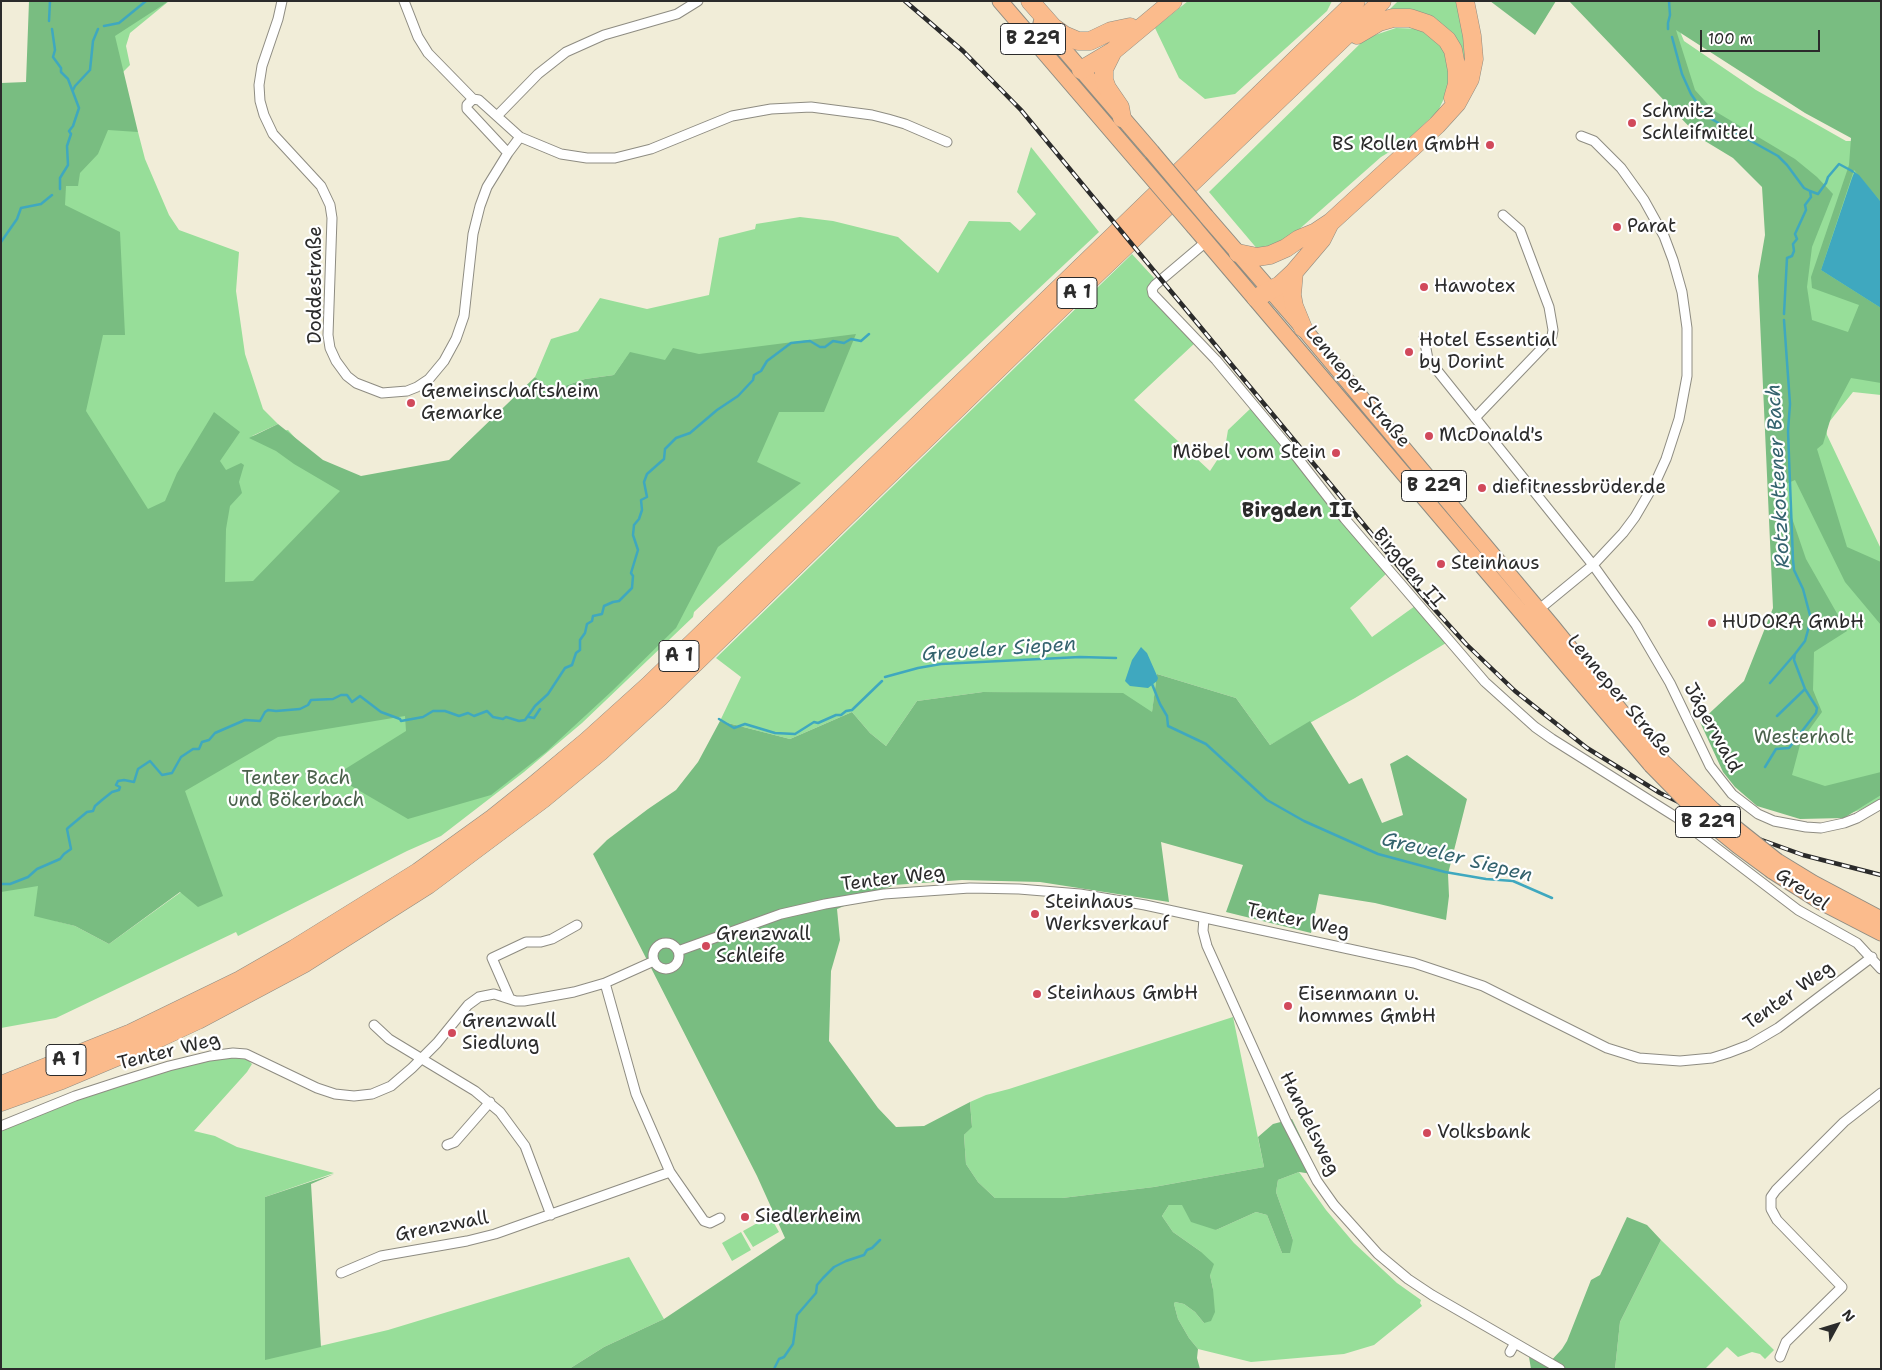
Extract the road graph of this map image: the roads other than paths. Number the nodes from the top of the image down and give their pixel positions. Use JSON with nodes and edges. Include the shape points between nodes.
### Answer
{"nodes":[{"id":1,"x":282,"y":1,"type":"edge"},
{"id":2,"x":404,"y":1,"type":"edge"},
{"id":3,"x":698,"y":1,"type":"edge"},
{"id":4,"x":1000,"y":1,"type":"edge"},
{"id":5,"x":1022,"y":1,"type":"edge"},
{"id":6,"x":1030,"y":1,"type":"edge"},
{"id":7,"x":1163,"y":1,"type":"edge"},
{"id":8,"x":1173,"y":1,"type":"edge"},
{"id":9,"x":1341,"y":1,"type":"edge"},
{"id":10,"x":1356,"y":1,"type":"edge"},
{"id":11,"x":1382,"y":1,"type":"edge"},
{"id":12,"x":1465,"y":1,"type":"edge"},
{"id":13,"x":1130,"y":27,"type":"junction"},
{"id":14,"x":1331,"y":50,"type":"junction"},
{"id":15,"x":1113,"y":51,"type":"junction"},
{"id":16,"x":1295,"y":60,"type":"junction"},
{"id":17,"x":1074,"y":70,"type":"junction"},
{"id":18,"x":474,"y":99,"type":"junction"},
{"id":19,"x":1449,"y":112,"type":"junction"},
{"id":20,"x":497,"y":116,"type":"junction"},
{"id":21,"x":1122,"y":118,"type":"junction"},
{"id":22,"x":1581,"y":136,"type":"dead end"},
{"id":23,"x":520,"y":137,"type":"junction"},
{"id":24,"x":947,"y":142,"type":"dead end"},
{"id":25,"x":508,"y":153,"type":"junction"},
{"id":26,"x":1503,"y":215,"type":"dead end"},
{"id":27,"x":1331,"y":222,"type":"junction"},
{"id":28,"x":1311,"y":233,"type":"junction"},
{"id":29,"x":1207,"y":241,"type":"junction"},
{"id":30,"x":1238,"y":253,"type":"junction"},
{"id":31,"x":1294,"y":272,"type":"junction"},
{"id":32,"x":1264,"y":291,"type":"junction"},
{"id":33,"x":1303,"y":328,"type":"junction"},
{"id":34,"x":1424,"y":338,"type":"dead end"},
{"id":35,"x":1475,"y":418,"type":"junction"},
{"id":36,"x":1593,"y":566,"type":"junction"},
{"id":37,"x":1532,"y":615,"type":"junction"},
{"id":38,"x":1881,"y":804,"type":"edge"},
{"id":39,"x":1716,"y":847,"type":"joint"},
{"id":40,"x":1774,"y":866,"type":"junction"},
{"id":41,"x":1204,"y":918,"type":"junction"},
{"id":42,"x":1881,"y":919,"type":"edge"},
{"id":43,"x":577,"y":925,"type":"dead end"},
{"id":44,"x":1881,"y":933,"type":"edge"},
{"id":45,"x":678,"y":951,"type":"junction"},
{"id":46,"x":1872,"y":957,"type":"junction"},
{"id":47,"x":654,"y":961,"type":"junction"},
{"id":48,"x":1881,"y":969,"type":"edge"},
{"id":49,"x":605,"y":983,"type":"junction"},
{"id":50,"x":510,"y":999,"type":"junction"},
{"id":51,"x":374,"y":1025,"type":"dead end"},
{"id":52,"x":422,"y":1059,"type":"junction"},
{"id":53,"x":1,"y":1085,"type":"edge"},
{"id":54,"x":1881,"y":1093,"type":"edge"},
{"id":55,"x":1,"y":1102,"type":"edge"},
{"id":56,"x":490,"y":1102,"type":"junction"},
{"id":57,"x":1,"y":1126,"type":"edge"},
{"id":58,"x":447,"y":1145,"type":"dead end"},
{"id":59,"x":670,"y":1172,"type":"junction"},
{"id":60,"x":551,"y":1215,"type":"junction"},
{"id":61,"x":720,"y":1218,"type":"dead end"},
{"id":62,"x":341,"y":1273,"type":"dead end"},
{"id":63,"x":1515,"y":1343,"type":"junction"},
{"id":64,"x":1510,"y":1352,"type":"dead end"},
{"id":65,"x":1780,"y":1357,"type":"dead end"},
{"id":66,"x":1560,"y":1369,"type":"edge"}],
"edges":[{"from":1,"to":25,"type":"street","name":"Doddestraße","via":[[262,66],[260,101],[273,134],[321,186],[330,205],[328,335],[336,361],[356,383],[382,393],[407,391],[429,379],[444,361],[464,316],[473,234],[480,206],[487,187]]},
{"from":2,"to":18,"type":"street","via":[[428,53]]},
{"from":3,"to":20,"type":"street","via":[[677,14],[604,35],[566,52],[538,74]]},
{"from":4,"to":17,"type":"main road","name":"Lenneper Straße","number":"B 229"},
{"from":5,"to":17,"type":"main road","name":"Lenneper Straße","number":"B 229"},
{"from":6,"to":13,"type":"highway","via":[[1053,27],[1069,39],[1090,40]]},
{"from":7,"to":13,"type":"highway"},
{"from":8,"to":15,"type":"highway"},
{"from":9,"to":16,"type":"highway","via":[[1298,44]]},
{"from":10,"to":16,"type":"highway","number":"A 1"},
{"from":11,"to":14,"type":"highway","number":"A 1"},
{"from":12,"to":19,"type":"highway","via":[[1474,59],[1470,79]]},
{"from":13,"to":17,"type":"highway","via":[[1085,55]]},
{"from":14,"to":19,"type":"highway","via":[[1388,19],[1410,18],[1428,24],[1453,50],[1457,84]]},
{"from":14,"to":55,"type":"highway","number":"A 1","via":[[673,684],[543,800],[428,885],[305,963],[138,1048]]},
{"from":15,"to":17,"type":"highway"},
{"from":15,"to":21,"type":"highway","via":[[1104,69],[1104,80],[1120,106]]},
{"from":16,"to":53,"type":"highway","number":"A 1","via":[[649,685],[493,818],[388,892],[240,980],[131,1033]]},
{"from":17,"to":21,"type":"main road","name":"Lenneper Straße","number":"B 229"},
{"from":17,"to":29,"type":"main road","name":"Lenneper Straße","number":"B 229","bridge":true,"via":[[1139,163]]},
{"from":18,"to":20,"type":"street"},
{"from":18,"to":25,"type":"street","via":[[467,109]]},
{"from":19,"to":27,"type":"highway"},
{"from":20,"to":23,"type":"street"},
{"from":21,"to":30,"type":"main road","name":"Lenneper Straße","number":"B 229","bridge":true},
{"from":22,"to":36,"type":"street","via":[[1594,141],[1615,161],[1658,224],[1682,292],[1688,354],[1679,419],[1666,459],[1623,533]]},
{"from":23,"to":24,"type":"street","via":[[561,154],[615,158],[651,149],[732,116],[771,109],[811,107],[880,117]]},
{"from":23,"to":25,"type":"street","name":"Doddestraße"},
{"from":26,"to":35,"type":"street","via":[[1520,230],[1549,307],[1553,330],[1545,345]]},
{"from":27,"to":28,"type":"highway"},
{"from":27,"to":31,"type":"highway","via":[[1322,239]]},
{"from":28,"to":30,"type":"highway","via":[[1270,255],[1257,257]]},
{"from":28,"to":32,"type":"highway","via":[[1305,245]]},
{"from":29,"to":32,"type":"main road","name":"Lenneper Straße","number":"B 229"},
{"from":29,"to":39,"type":"street","name":"Birgden II","via":[[1154,287],[1155,297],[1216,360],[1345,519],[1486,682],[1542,732],[1676,817]]},
{"from":30,"to":32,"type":"main road","name":"Lenneper Straße","number":"B 229"},
{"from":31,"to":32,"type":"highway"},
{"from":31,"to":33,"type":"highway","via":[[1292,295]]},
{"from":32,"to":33,"type":"main road","name":"Lenneper Straße","number":"B 229"},
{"from":32,"to":37,"type":"main road","name":"Lenneper Straße","number":"B 229"},
{"from":33,"to":37,"type":"main road","name":"Lenneper Straße","number":"B 229"},
{"from":34,"to":35,"type":"street","name":"Jägerwald","via":[[1428,359]]},
{"from":35,"to":36,"type":"street","name":"Jägerwald"},
{"from":36,"to":37,"type":"street"},
{"from":36,"to":38,"type":"street","name":"Jägerwald","via":[[1655,656],[1710,766],[1739,800],[1774,821],[1821,828],[1857,818]]},
{"from":37,"to":40,"type":"main road","name":"Lenneper Straße","number":"B 229","bridge":true,"via":[[1700,815],[1738,846]]},
{"from":39,"to":46,"type":"street","name":"Greuel","via":[[1798,910],[1850,938]]},
{"from":40,"to":42,"type":"main road","name":"Lenneper Straße","number":"B 229"},
{"from":40,"to":44,"type":"main road","name":"Lenneper Straße","number":"B 229","via":[[1821,902]]},
{"from":41,"to":45,"type":"street","name":"Tenter Weg","via":[[1088,895],[1019,888],[950,888],[884,894],[803,909],[759,921]]},
{"from":41,"to":46,"type":"street","name":"Tenter Weg","via":[[1438,971],[1483,986],[1607,1048],[1652,1060],[1712,1058],[1749,1045],[1778,1028]]},
{"from":41,"to":63,"type":"street","name":"Handelsweg","via":[[1207,946],[1286,1121],[1323,1189],[1358,1233],[1395,1269],[1432,1295]]},
{"from":43,"to":50,"type":"street","via":[[549,940],[524,943],[492,958]]},
{"from":45,"to":47,"type":"street","via":[[678,960],[673,966],[664,968]]},
{"from":45,"to":47,"type":"street","via":[[672,944],[663,943],[654,952]]},
{"from":46,"to":48,"type":"street","name":"Greuel"},
{"from":47,"to":49,"type":"street","name":"Tenter Weg"},
{"from":49,"to":50,"type":"street","name":"Tenter Weg","via":[[541,999]]},
{"from":49,"to":59,"type":"street","via":[[636,1094]]},
{"from":50,"to":52,"type":"street","name":"Tenter Weg","via":[[491,994],[474,999]]},
{"from":51,"to":52,"type":"street","via":[[388,1039]]},
{"from":52,"to":56,"type":"street"},
{"from":52,"to":57,"type":"street","name":"Tenter Weg","via":[[397,1082],[381,1091],[363,1096],[344,1096],[316,1088],[246,1054],[225,1053],[121,1081]]},
{"from":54,"to":65,"type":"street","via":[[1844,1122],[1771,1197],[1771,1210],[1776,1220],[1842,1288],[1786,1342]]},
{"from":56,"to":58,"type":"street","via":[[455,1142]]},
{"from":56,"to":60,"type":"street","via":[[525,1146]]},
{"from":59,"to":60,"type":"street","name":"Grenzwall"},
{"from":59,"to":61,"type":"street","via":[[704,1221],[710,1223]]},
{"from":60,"to":62,"type":"street","name":"Grenzwall","via":[[467,1241],[380,1256]]},
{"from":63,"to":64,"type":"street"},
{"from":63,"to":66,"type":"street","name":"Handelsweg"}]}
